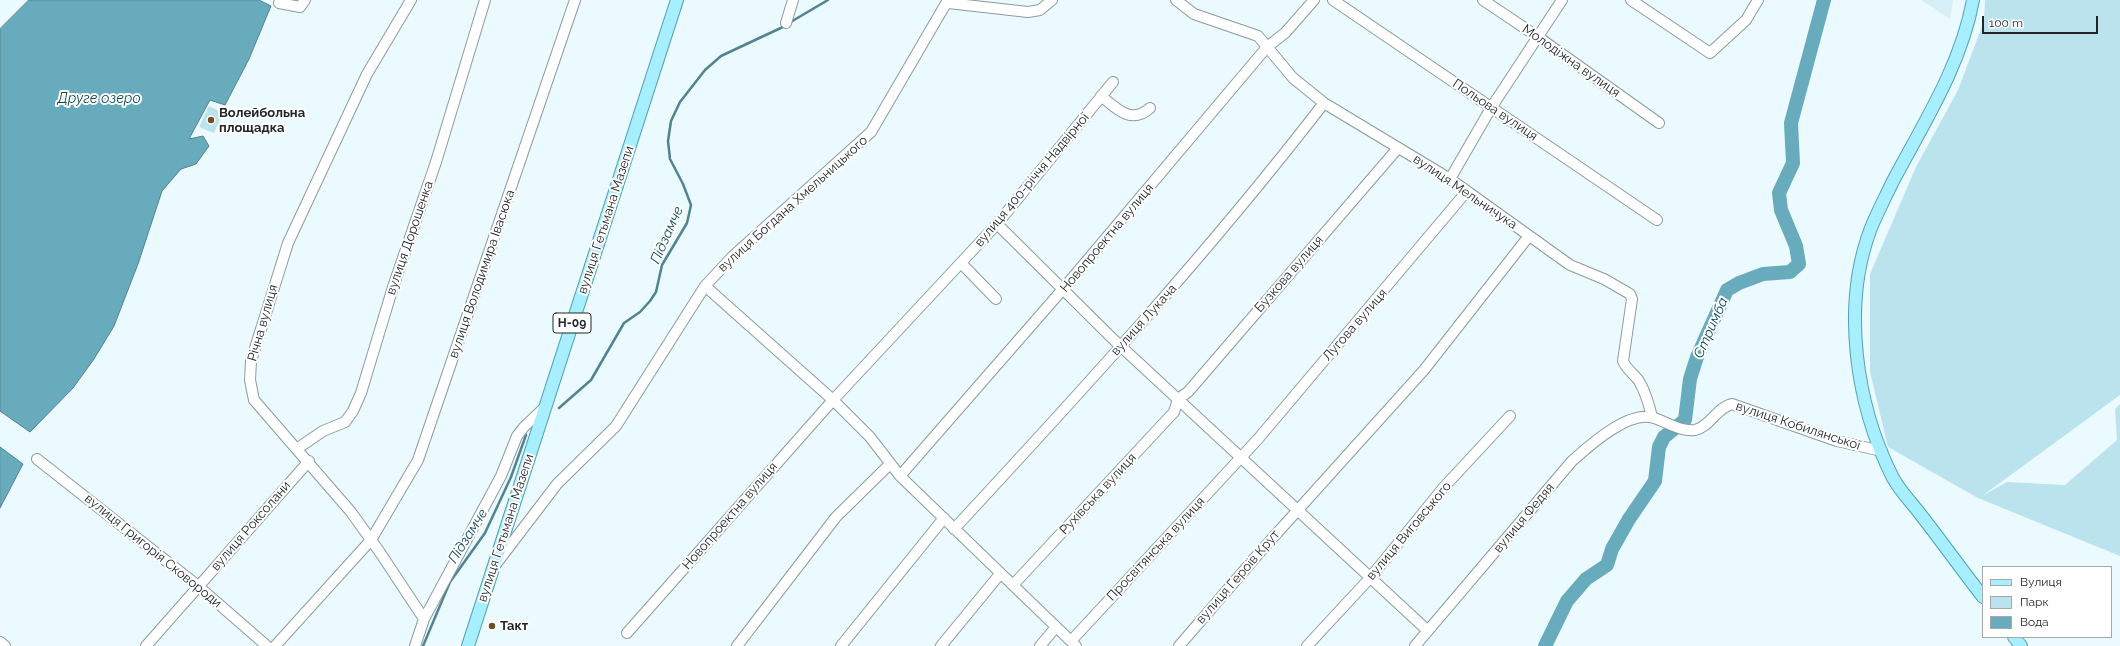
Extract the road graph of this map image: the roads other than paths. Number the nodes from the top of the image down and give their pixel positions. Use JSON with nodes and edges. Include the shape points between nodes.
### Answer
{"nodes":[{"id":1,"x":304,"y":0,"type":"edge"},
{"id":2,"x":411,"y":0,"type":"edge"},
{"id":3,"x":485,"y":0,"type":"edge"},
{"id":4,"x":575,"y":0,"type":"edge"},
{"id":5,"x":678,"y":0,"type":"edge"},
{"id":6,"x":793,"y":0,"type":"edge"},
{"id":7,"x":1052,"y":0,"type":"edge"},
{"id":8,"x":1176,"y":0,"type":"edge"},
{"id":9,"x":1314,"y":0,"type":"edge"},
{"id":10,"x":1333,"y":0,"type":"edge"},
{"id":11,"x":1482,"y":0,"type":"edge"},
{"id":12,"x":1562,"y":0,"type":"edge"},
{"id":13,"x":1631,"y":0,"type":"edge"},
{"id":14,"x":1758,"y":0,"type":"edge"},
{"id":15,"x":1973,"y":0,"type":"edge"},
{"id":16,"x":948,"y":1,"type":"edge"},
{"id":17,"x":279,"y":3,"type":"dead end"},
{"id":18,"x":786,"y":23,"type":"dead end"},
{"id":19,"x":1538,"y":37,"type":"junction"},
{"id":20,"x":1267,"y":47,"type":"junction"},
{"id":21,"x":1113,"y":82,"type":"dead end"},
{"id":22,"x":1101,"y":96,"type":"junction"},
{"id":23,"x":1324,"y":103,"type":"junction"},
{"id":24,"x":1150,"y":108,"type":"dead end"},
{"id":25,"x":1491,"y":108,"type":"junction"},
{"id":26,"x":1659,"y":123,"type":"dead end"},
{"id":27,"x":1398,"y":148,"type":"junction"},
{"id":28,"x":1450,"y":179,"type":"junction"},
{"id":29,"x":1467,"y":191,"type":"junction"},
{"id":30,"x":1656,"y":220,"type":"dead end"},
{"id":31,"x":997,"y":224,"type":"junction"},
{"id":32,"x":1529,"y":236,"type":"junction"},
{"id":33,"x":961,"y":263,"type":"junction"},
{"id":34,"x":705,"y":286,"type":"junction"},
{"id":35,"x":1063,"y":289,"type":"junction"},
{"id":36,"x":996,"y":299,"type":"dead end"},
{"id":37,"x":1121,"y":345,"type":"junction"},
{"id":38,"x":1178,"y":399,"type":"junction"},
{"id":39,"x":833,"y":400,"type":"junction"},
{"id":40,"x":545,"y":407,"type":"junction"},
{"id":41,"x":1510,"y":416,"type":"dead end"},
{"id":42,"x":1652,"y":417,"type":"junction"},
{"id":43,"x":298,"y":448,"type":"junction"},
{"id":44,"x":1882,"y":451,"type":"junction"},
{"id":45,"x":1241,"y":457,"type":"junction"},
{"id":46,"x":37,"y":459,"type":"dead end"},
{"id":47,"x":308,"y":461,"type":"junction"},
{"id":48,"x":890,"y":464,"type":"junction"},
{"id":49,"x":900,"y":476,"type":"junction"},
{"id":50,"x":1298,"y":509,"type":"junction"},
{"id":51,"x":944,"y":518,"type":"junction"},
{"id":52,"x":954,"y":529,"type":"junction"},
{"id":53,"x":371,"y":540,"type":"junction"},
{"id":54,"x":493,"y":569,"type":"junction"},
{"id":55,"x":1000,"y":574,"type":"junction"},
{"id":56,"x":1370,"y":578,"type":"junction"},
{"id":57,"x":198,"y":586,"type":"junction"},
{"id":58,"x":1013,"y":586,"type":"junction"},
{"id":59,"x":1982,"y":596,"type":"edge"},
{"id":60,"x":424,"y":620,"type":"junction"},
{"id":61,"x":1056,"y":627,"type":"junction"},
{"id":62,"x":1428,"y":631,"type":"junction"},
{"id":63,"x":627,"y":633,"type":"dead end"},
{"id":64,"x":2015,"y":638,"type":"edge"},
{"id":65,"x":0,"y":642,"type":"edge"},
{"id":66,"x":1074,"y":644,"type":"edge"},
{"id":67,"x":5,"y":646,"type":"edge"},
{"id":68,"x":146,"y":646,"type":"edge"},
{"id":69,"x":267,"y":646,"type":"edge"},
{"id":70,"x":275,"y":646,"type":"edge"},
{"id":71,"x":415,"y":646,"type":"edge"},
{"id":72,"x":468,"y":646,"type":"edge"},
{"id":73,"x":737,"y":646,"type":"edge"},
{"id":74,"x":841,"y":646,"type":"edge"},
{"id":75,"x":941,"y":646,"type":"edge"},
{"id":76,"x":1040,"y":646,"type":"edge"},
{"id":77,"x":1179,"y":646,"type":"edge"},
{"id":78,"x":1307,"y":646,"type":"edge"},
{"id":79,"x":1415,"y":646,"type":"edge"},
{"id":80,"x":2021,"y":646,"type":"edge"}],
"edges":[{"from":1,"to":17,"type":"street","via":[[300,7]]},
{"from":2,"to":43,"type":"street","name":"Річна вулиця","via":[[367,74],[288,243],[250,361],[254,400]]},
{"from":3,"to":43,"type":"street","name":"вулиця Дорошенка","via":[[436,162],[393,287],[361,393],[353,412],[345,422],[323,431]]},
{"from":4,"to":53,"type":"street","name":"вулиця Володимира Івасюка","via":[[418,460]]},
{"from":5,"to":40,"type":"main road","name":"вулиця Гетьмана Мазепи","number":"Н-09"},
{"from":6,"to":18,"type":"street"},
{"from":7,"to":16,"type":"street","via":[[1040,10],[1028,12]]},
{"from":8,"to":20,"type":"street","name":"вулиця Мельничука","via":[[1194,14],[1258,36]]},
{"from":9,"to":20,"type":"street","name":"Новопроектна вулиця","via":[[1285,34]]},
{"from":10,"to":25,"type":"street","name":"Польова вулиця"},
{"from":11,"to":19,"type":"street","name":"Молодіжна вулиця"},
{"from":12,"to":19,"type":"street"},
{"from":13,"to":14,"type":"street","via":[[1710,53],[1746,20]]},
{"from":15,"to":44,"type":"main road","via":[[1965,35],[1941,93],[1889,191],[1871,229],[1862,259],[1855,318],[1857,354],[1864,394]]},
{"from":16,"to":34,"type":"street","name":"вулиця Богдана Хмельницького","via":[[871,132],[732,257]]},
{"from":19,"to":25,"type":"street"},
{"from":19,"to":26,"type":"street","name":"Молодіжна вулиця"},
{"from":20,"to":23,"type":"street","name":"вулиця Мельничука","via":[[1293,78]]},
{"from":20,"to":35,"type":"street","name":"Новопроектна вулиця"},
{"from":21,"to":22,"type":"street","name":"вулиця 400-річчя Надвірної"},
{"from":22,"to":24,"type":"street","via":[[1116,110],[1128,115],[1139,115]]},
{"from":22,"to":31,"type":"street","name":"вулиця 400-річчя Надвірної"},
{"from":23,"to":27,"type":"street","name":"вулиця Мельничука"},
{"from":23,"to":37,"type":"street","name":"вулиця Лукача","via":[[1209,247]]},
{"from":25,"to":28,"type":"street"},
{"from":25,"to":30,"type":"street","name":"Польова вулиця"},
{"from":27,"to":28,"type":"street","name":"вулиця Мельничука"},
{"from":27,"to":38,"type":"street","name":"Бузкова вулиця","via":[[1188,392]]},
{"from":28,"to":29,"type":"street","name":"вулиця Мельничука"},
{"from":29,"to":32,"type":"street","name":"вулиця Мельничука"},
{"from":29,"to":45,"type":"street","name":"Лугова вулиця"},
{"from":31,"to":33,"type":"street","name":"вулиця 400-річчя Надвірної"},
{"from":31,"to":35,"type":"street"},
{"from":32,"to":42,"type":"street","name":"вулиця Мельничука","via":[[1570,265],[1604,279],[1630,294],[1632,299],[1623,361],[1647,396]]},
{"from":32,"to":50,"type":"street","name":"вулиця Героїв Крут","via":[[1424,370]]},
{"from":33,"to":36,"type":"street"},
{"from":33,"to":39,"type":"street","name":"вулиця 400-річчя Надвірної"},
{"from":34,"to":39,"type":"street"},
{"from":34,"to":54,"type":"street","name":"вулиця Богдана Хмельницького","via":[[616,426],[557,484]]},
{"from":35,"to":37,"type":"street"},
{"from":35,"to":49,"type":"street","name":"Новопроектна вулиця"},
{"from":37,"to":38,"type":"street"},
{"from":37,"to":52,"type":"street","name":"вулиця Лукача"},
{"from":38,"to":45,"type":"street"},
{"from":38,"to":58,"type":"street","name":"Рухівська вулиця","via":[[1174,412]]},
{"from":39,"to":48,"type":"street","via":[[870,437]]},
{"from":39,"to":63,"type":"street","name":"Новопроектна вулиця"},
{"from":40,"to":54,"type":"main road","name":"вулиця Гетьмана Мазепи","number":"Н-09"},
{"from":40,"to":60,"type":"street","via":[[517,436],[501,476]]},
{"from":41,"to":56,"type":"street","name":"вулиця Виговського","via":[[1444,487]]},
{"from":42,"to":44,"type":"street","name":"вулиця Кобилянської","via":[[1676,428],[1694,430],[1700,428],[1726,405],[1732,404],[1837,441]]},
{"from":42,"to":62,"type":"street","name":"вулиця Федяя","via":[[1636,418],[1601,436],[1572,462]]},
{"from":43,"to":47,"type":"street","name":"Річна вулиця"},
{"from":44,"to":59,"type":"main road","via":[[1894,479]]},
{"from":45,"to":50,"type":"street"},
{"from":45,"to":66,"type":"street","name":"Просвітянська вулиця"},
{"from":46,"to":57,"type":"street","name":"вулиця Григорія Сковороди"},
{"from":47,"to":53,"type":"street","name":"Річна вулиця"},
{"from":47,"to":57,"type":"street","name":"вулиця Роксолани"},
{"from":48,"to":49,"type":"street"},
{"from":48,"to":73,"type":"street","via":[[836,517]]},
{"from":49,"to":51,"type":"street"},
{"from":50,"to":56,"type":"street"},
{"from":50,"to":77,"type":"street","name":"вулиця Героїв Крут"},
{"from":51,"to":52,"type":"street"},
{"from":51,"to":74,"type":"street"},
{"from":52,"to":55,"type":"street"},
{"from":53,"to":60,"type":"street","name":"Річна вулиця"},
{"from":53,"to":70,"type":"street","name":"вулиця Володимира Івасюка"},
{"from":54,"to":72,"type":"main road","name":"вулиця Гетьмана Мазепи","number":"Н-09"},
{"from":55,"to":58,"type":"street"},
{"from":55,"to":75,"type":"street"},
{"from":56,"to":62,"type":"street"},
{"from":56,"to":78,"type":"street","name":"вулиця Виговського"},
{"from":57,"to":68,"type":"street","name":"вулиця Роксолани"},
{"from":57,"to":69,"type":"street","name":"вулиця Григорія Сковороди"},
{"from":58,"to":61,"type":"street"},
{"from":60,"to":71,"type":"street"},
{"from":61,"to":66,"type":"street"},
{"from":61,"to":76,"type":"street"},
{"from":62,"to":79,"type":"street","name":"вулиця Федяя"},
{"from":64,"to":80,"type":"main road"},
{"from":65,"to":67,"type":"street"}]}
